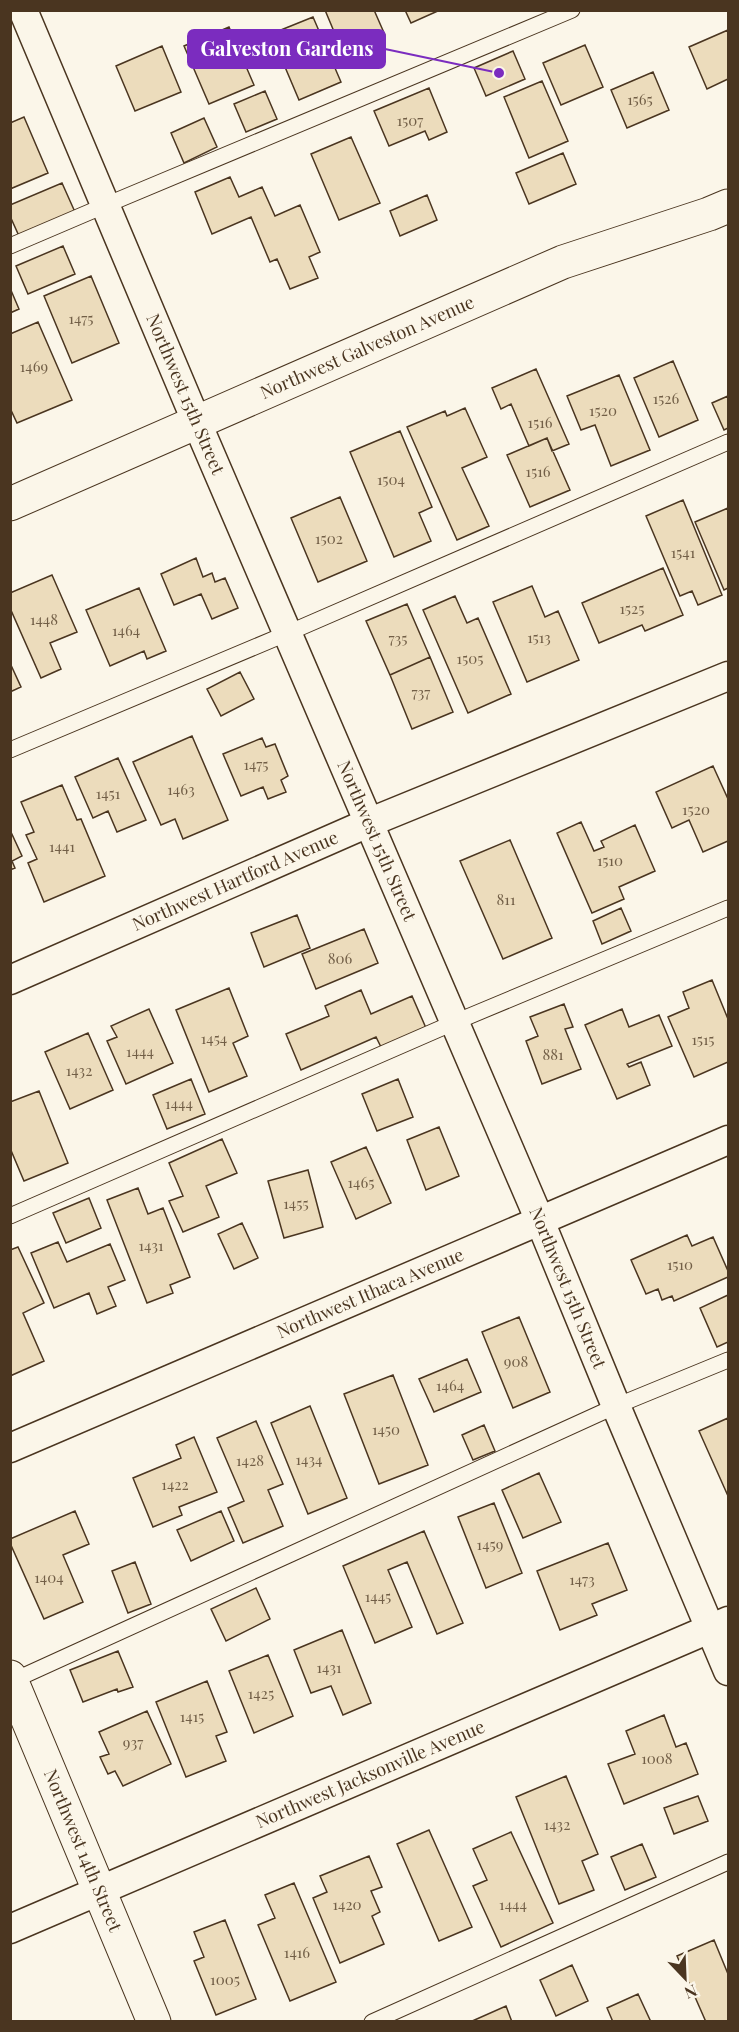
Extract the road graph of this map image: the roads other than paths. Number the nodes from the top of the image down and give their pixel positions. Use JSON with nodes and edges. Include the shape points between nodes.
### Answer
{"nodes":[{"id":1,"x":572,"y":10,"type":"edge"},
{"id":2,"x":27,"y":16,"type":"edge"},
{"id":3,"x":106,"y":205,"type":"junction"},
{"id":4,"x":729,"y":206,"type":"edge"},
{"id":5,"x":10,"y":246,"type":"edge"},
{"id":6,"x":197,"y":423,"type":"junction"},
{"id":7,"x":729,"y":442,"type":"edge"},
{"id":8,"x":10,"y":504,"type":"edge"},
{"id":9,"x":288,"y":633,"type":"junction"},
{"id":10,"x":729,"y":676,"type":"edge"},
{"id":11,"x":10,"y":750,"type":"edge"},
{"id":12,"x":368,"y":823,"type":"junction"},
{"id":13,"x":729,"y":908,"type":"edge"},
{"id":14,"x":10,"y":980,"type":"edge"},
{"id":15,"x":453,"y":1023,"type":"junction"},
{"id":16,"x":729,"y":1140,"type":"edge"},
{"id":17,"x":10,"y":1216,"type":"edge"},
{"id":18,"x":540,"y":1221,"type":"junction"},
{"id":19,"x":729,"y":1360,"type":"edge"},
{"id":20,"x":616,"y":1406,"type":"junction"},
{"id":21,"x":10,"y":1448,"type":"edge"},
{"id":22,"x":720,"y":1625,"type":"edge"},
{"id":23,"x":729,"y":1671,"type":"edge"},
{"id":24,"x":11,"y":1680,"type":"edge"},
{"id":25,"x":729,"y":1862,"type":"edge"},
{"id":26,"x":99,"y":1892,"type":"junction"},
{"id":27,"x":10,"y":1929,"type":"edge"},
{"id":28,"x":154,"y":2022,"type":"edge"},
{"id":29,"x":372,"y":2022,"type":"edge"}],
"edges":[{"from":1,"to":3,"type":"lane"},
{"from":2,"to":3,"type":"street","name":"Northwest 15th Street"},
{"from":3,"to":5,"type":"lane"},
{"from":3,"to":6,"type":"street","name":"Northwest 15th Street"},
{"from":4,"to":6,"type":"street","name":"Northwest Galveston Avenue","via":[[563,262]]},
{"from":6,"to":8,"type":"street","name":"Northwest Galveston Avenue"},
{"from":6,"to":9,"type":"street","name":"Northwest 15th Street"},
{"from":7,"to":9,"type":"lane"},
{"from":9,"to":11,"type":"lane"},
{"from":9,"to":12,"type":"street","name":"Northwest 15th Street"},
{"from":10,"to":12,"type":"street","name":"Northwest Hartford Avenue"},
{"from":12,"to":14,"type":"street","name":"Northwest Hartford Avenue"},
{"from":12,"to":15,"type":"street","name":"Northwest 15th Street"},
{"from":13,"to":15,"type":"lane"},
{"from":15,"to":17,"type":"lane"},
{"from":15,"to":18,"type":"street","name":"Northwest 15th Street"},
{"from":16,"to":18,"type":"street","name":"Northwest Ithaca Avenue"},
{"from":18,"to":20,"type":"street","name":"Northwest 15th Street"},
{"from":18,"to":21,"type":"street","name":"Northwest Ithaca Avenue"},
{"from":19,"to":20,"type":"lane"},
{"from":20,"to":22,"type":"street","name":"Northwest 15th Street"},
{"from":20,"to":24,"type":"lane"},
{"from":22,"to":23,"type":"street","name":"Northwest 15th Street"},
{"from":22,"to":26,"type":"street","name":"Northwest Jacksonville Avenue"},
{"from":24,"to":26,"type":"street","name":"Northwest 14th Street"},
{"from":25,"to":29,"type":"lane"},
{"from":26,"to":27,"type":"street","name":"Northwest Jacksonville Avenue"},
{"from":26,"to":28,"type":"street","name":"Northwest 14th Street"}]}
